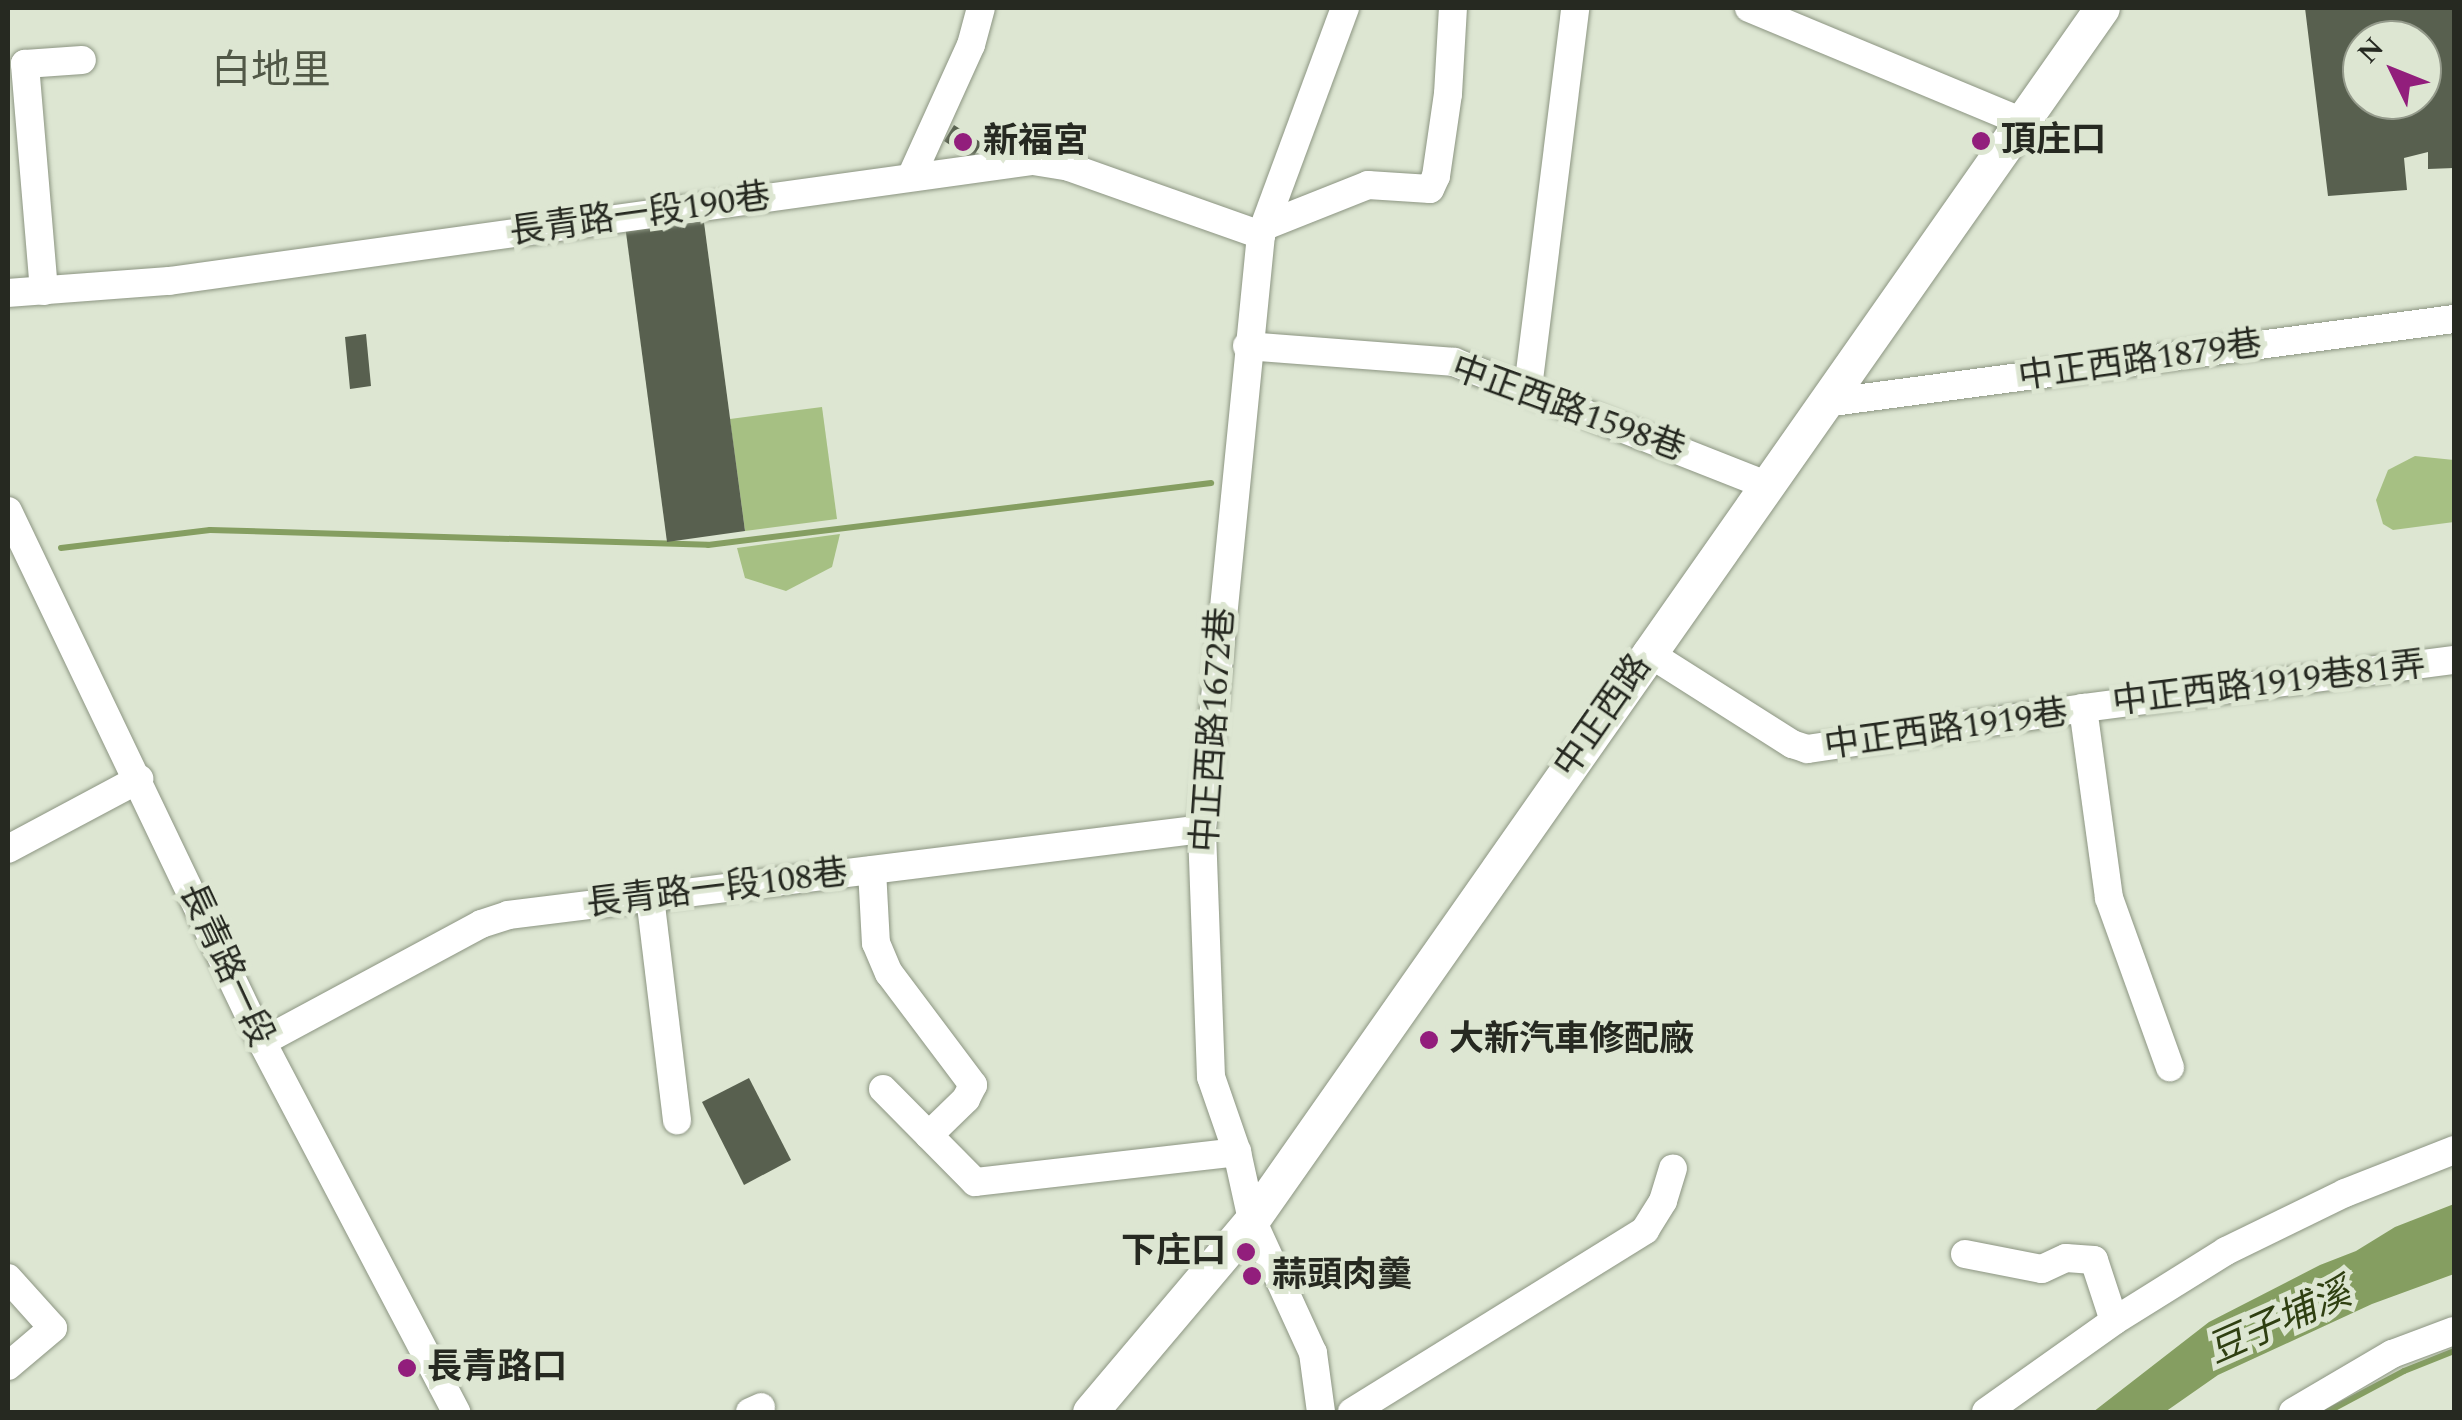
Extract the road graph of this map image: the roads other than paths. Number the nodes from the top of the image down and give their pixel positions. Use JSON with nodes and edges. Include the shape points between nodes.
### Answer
{"nodes":[{"id":1,"x":981,"y":8,"type":"edge"},
{"id":2,"x":1345,"y":8,"type":"edge"},
{"id":3,"x":1453,"y":8,"type":"edge"},
{"id":4,"x":1575,"y":8,"type":"edge"},
{"id":5,"x":1750,"y":8,"type":"edge"},
{"id":6,"x":2102,"y":8,"type":"edge"},
{"id":7,"x":82,"y":60,"type":"dead end"},
{"id":8,"x":2020,"y":121,"type":"junction"},
{"id":9,"x":911,"y":177,"type":"junction"},
{"id":10,"x":1263,"y":231,"type":"junction"},
{"id":11,"x":44,"y":291,"type":"junction"},
{"id":12,"x":8,"y":294,"type":"edge"},
{"id":13,"x":2454,"y":320,"type":"edge"},
{"id":14,"x":1247,"y":346,"type":"junction"},
{"id":15,"x":1528,"y":388,"type":"junction"},
{"id":16,"x":1825,"y":403,"type":"junction"},
{"id":17,"x":1764,"y":484,"type":"junction"},
{"id":18,"x":8,"y":512,"type":"edge"},
{"id":19,"x":1647,"y":652,"type":"junction"},
{"id":20,"x":2454,"y":660,"type":"edge"},
{"id":21,"x":2083,"y":708,"type":"junction"},
{"id":22,"x":139,"y":780,"type":"junction"},
{"id":23,"x":1202,"y":829,"type":"junction"},
{"id":24,"x":8,"y":849,"type":"edge"},
{"id":25,"x":872,"y":870,"type":"junction"},
{"id":26,"x":650,"y":897,"type":"junction"},
{"id":27,"x":262,"y":1042,"type":"junction"},
{"id":28,"x":2170,"y":1067,"type":"dead end"},
{"id":29,"x":883,"y":1089,"type":"dead end"},
{"id":30,"x":677,"y":1120,"type":"dead end"},
{"id":31,"x":929,"y":1135,"type":"junction"},
{"id":32,"x":2454,"y":1150,"type":"edge"},
{"id":33,"x":1237,"y":1152,"type":"junction"},
{"id":34,"x":1673,"y":1168,"type":"dead end"},
{"id":35,"x":1252,"y":1220,"type":"junction"},
{"id":36,"x":1965,"y":1254,"type":"dead end"},
{"id":37,"x":8,"y":1278,"type":"edge"},
{"id":38,"x":2114,"y":1321,"type":"junction"},
{"id":39,"x":2454,"y":1331,"type":"edge"},
{"id":40,"x":8,"y":1366,"type":"edge"},
{"id":41,"x":456,"y":1412,"type":"edge"},
{"id":42,"x":1090,"y":1412,"type":"edge"},
{"id":43,"x":1321,"y":1412,"type":"edge"},
{"id":44,"x":1352,"y":1412,"type":"edge"},
{"id":45,"x":1986,"y":1412,"type":"edge"},
{"id":46,"x":2293,"y":1412,"type":"edge"}],
"edges":[{"from":1,"to":9,"type":"street"},
{"from":2,"to":10,"type":"street","name":"中正西路1672巷"},
{"from":3,"to":10,"type":"street","via":[[1448,94],[1430,189],[1368,185]]},
{"from":4,"to":15,"type":"street"},
{"from":5,"to":8,"type":"street"},
{"from":6,"to":8,"type":"main road","name":"中正西路"},
{"from":7,"to":11,"type":"street","via":[[25,64]]},
{"from":8,"to":16,"type":"main road","name":"中正西路"},
{"from":9,"to":10,"type":"street","name":"長青路一段190巷","via":[[1033,160]]},
{"from":9,"to":11,"type":"street","name":"長青路一段190巷","via":[[169,281]]},
{"from":10,"to":14,"type":"street","name":"中正西路1672巷"},
{"from":11,"to":12,"type":"street","name":"長青路一段190巷"},
{"from":13,"to":16,"type":"street","name":"中正西路1879巷"},
{"from":14,"to":15,"type":"street","name":"中正西路1598巷","via":[[1454,362]]},
{"from":14,"to":23,"type":"street","name":"中正西路1672巷"},
{"from":15,"to":17,"type":"street","name":"中正西路1598巷"},
{"from":16,"to":17,"type":"main road","name":"中正西路"},
{"from":17,"to":19,"type":"main road","name":"中正西路"},
{"from":18,"to":22,"type":"street","name":"長青路一段"},
{"from":19,"to":21,"type":"street","name":"中正西路1919巷","via":[[1807,749]]},
{"from":19,"to":35,"type":"main road","name":"中正西路"},
{"from":20,"to":21,"type":"street","name":"中正西路1919巷81弄"},
{"from":21,"to":28,"type":"street","name":"中正西路1919巷","via":[[2109,898]]},
{"from":22,"to":24,"type":"street"},
{"from":22,"to":27,"type":"street","name":"長青路一段"},
{"from":23,"to":25,"type":"street","name":"長青路一段108巷"},
{"from":23,"to":33,"type":"street","name":"中正西路1672巷","via":[[1211,1077]]},
{"from":25,"to":26,"type":"street","name":"長青路一段108巷"},
{"from":25,"to":31,"type":"street","via":[[876,943],[890,973],[973,1085]]},
{"from":26,"to":27,"type":"street","name":"長青路一段108巷","via":[[481,924]]},
{"from":26,"to":30,"type":"street"},
{"from":27,"to":41,"type":"street","name":"長青路一段"},
{"from":29,"to":31,"type":"street"},
{"from":31,"to":33,"type":"street","via":[[975,1182]]},
{"from":32,"to":38,"type":"street","via":[[2226,1251]]},
{"from":33,"to":35,"type":"street","name":"中正西路1672巷"},
{"from":34,"to":44,"type":"street","via":[[1644,1230]]},
{"from":35,"to":42,"type":"main road","name":"中正西路"},
{"from":35,"to":43,"type":"street","name":"中正西路1672巷","via":[[1312,1353]]},
{"from":36,"to":38,"type":"street","via":[[2042,1269],[2066,1258],[2094,1260]]},
{"from":37,"to":40,"type":"street","via":[[54,1328]]},
{"from":38,"to":45,"type":"street"},
{"from":39,"to":46,"type":"street","via":[[2392,1354]]}]}
